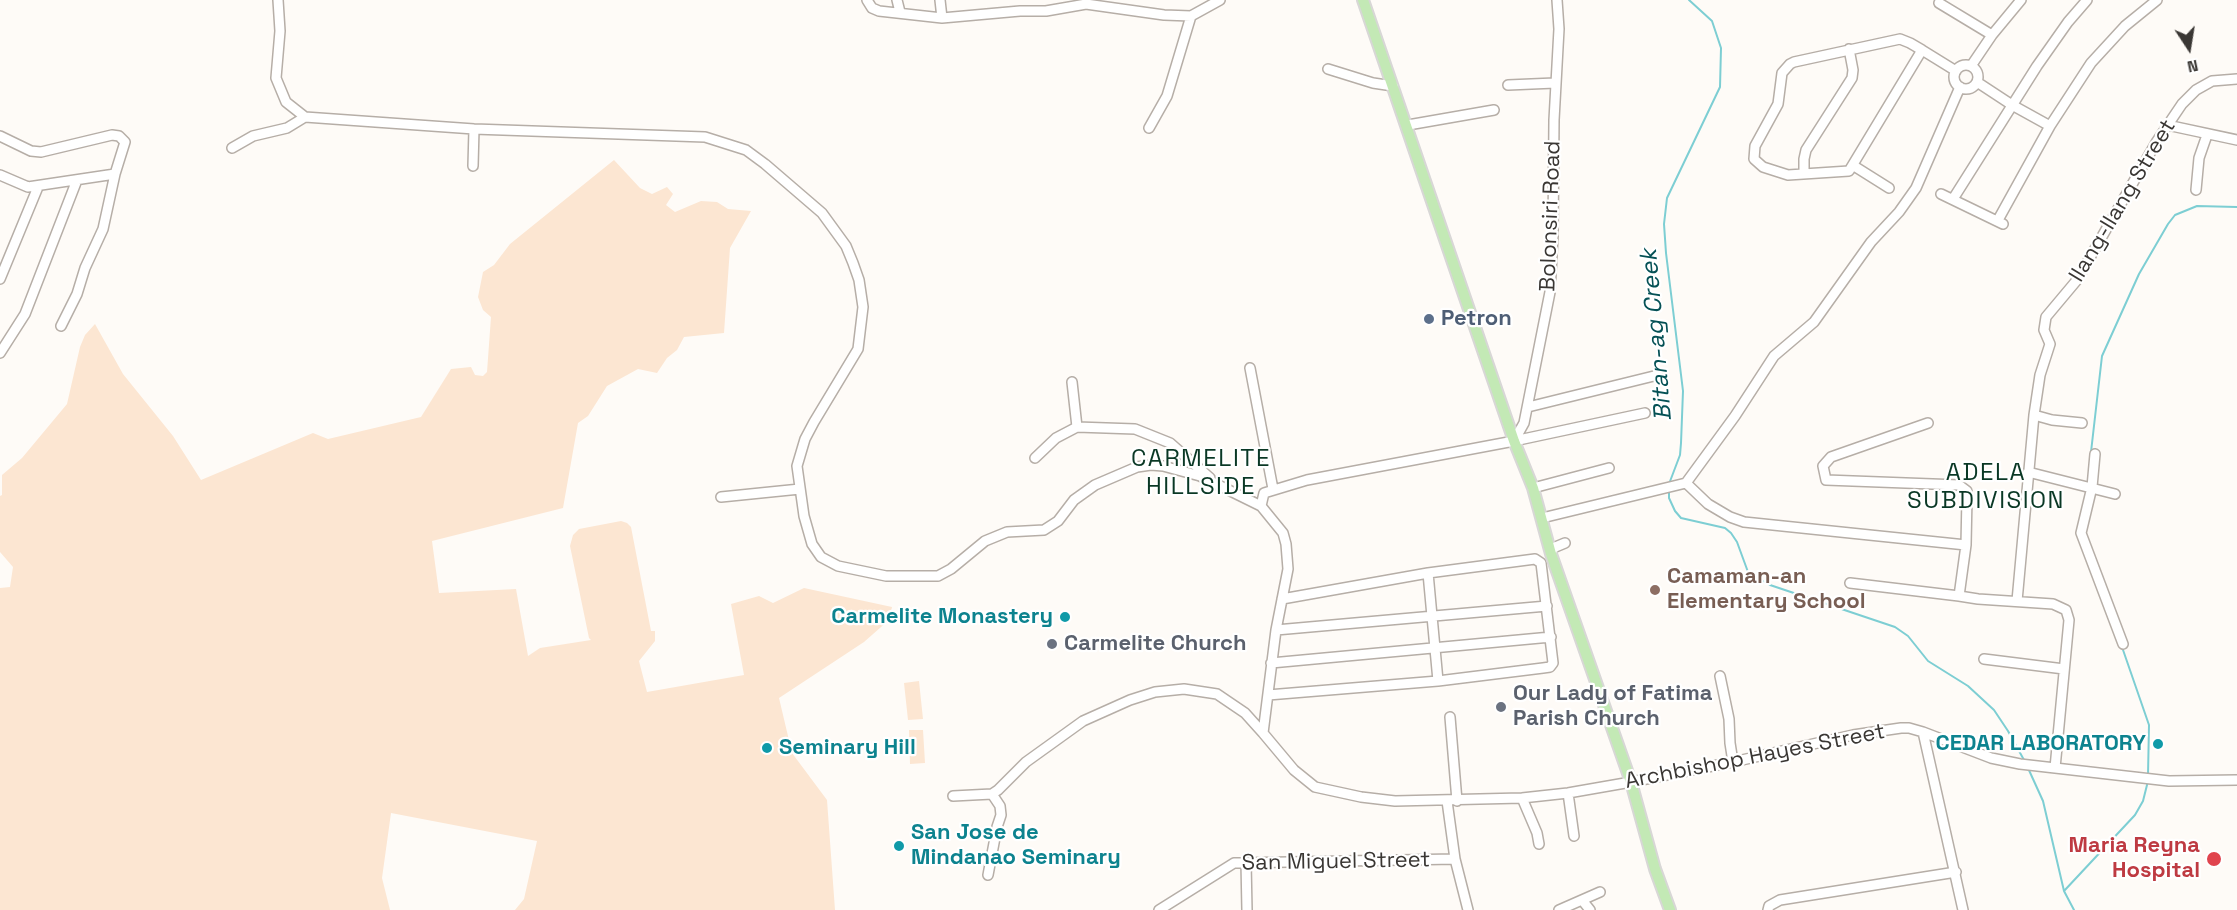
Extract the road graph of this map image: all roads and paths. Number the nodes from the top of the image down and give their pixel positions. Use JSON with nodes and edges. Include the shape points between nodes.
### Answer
{"nodes":[{"id":1,"x":278,"y":0,"type":"edge"},
{"id":2,"x":867,"y":0,"type":"edge"},
{"id":3,"x":897,"y":0,"type":"edge"},
{"id":4,"x":940,"y":0,"type":"edge"},
{"id":5,"x":1220,"y":0,"type":"edge"},
{"id":6,"x":1363,"y":0,"type":"edge"},
{"id":7,"x":1557,"y":0,"type":"edge"},
{"id":8,"x":2021,"y":0,"type":"edge"},
{"id":9,"x":2087,"y":0,"type":"edge"},
{"id":10,"x":2157,"y":0,"type":"edge"},
{"id":11,"x":1939,"y":3,"type":"dead end"},
{"id":12,"x":900,"y":12,"type":"junction"},
{"id":13,"x":1191,"y":16,"type":"junction"},
{"id":14,"x":942,"y":18,"type":"junction"},
{"id":15,"x":1992,"y":35,"type":"junction"},
{"id":16,"x":1848,"y":49,"type":"junction"},
{"id":17,"x":1922,"y":50,"type":"junction"},
{"id":18,"x":1971,"y":66,"type":"junction"},
{"id":19,"x":1328,"y":69,"type":"dead end"},
{"id":20,"x":1956,"y":71,"type":"junction"},
{"id":21,"x":2237,"y":79,"type":"edge"},
{"id":22,"x":1977,"y":82,"type":"junction"},
{"id":23,"x":1555,"y":83,"type":"junction"},
{"id":24,"x":1508,"y":85,"type":"dead end"},
{"id":25,"x":1393,"y":86,"type":"junction"},
{"id":26,"x":1960,"y":87,"type":"junction"},
{"id":27,"x":2012,"y":105,"type":"junction"},
{"id":28,"x":1494,"y":110,"type":"dead end"},
{"id":29,"x":305,"y":117,"type":"junction"},
{"id":30,"x":1408,"y":125,"type":"junction"},
{"id":31,"x":2167,"y":125,"type":"junction"},
{"id":32,"x":2050,"y":126,"type":"junction"},
{"id":33,"x":1149,"y":128,"type":"dead end"},
{"id":34,"x":474,"y":129,"type":"junction"},
{"id":35,"x":2207,"y":135,"type":"junction"},
{"id":36,"x":0,"y":136,"type":"edge"},
{"id":37,"x":2237,"y":140,"type":"edge"},
{"id":38,"x":232,"y":148,"type":"dead end"},
{"id":39,"x":473,"y":166,"type":"dead end"},
{"id":40,"x":1854,"y":166,"type":"junction"},
{"id":41,"x":1804,"y":173,"type":"junction"},
{"id":42,"x":115,"y":174,"type":"junction"},
{"id":43,"x":2,"y":176,"type":"edge"},
{"id":44,"x":77,"y":180,"type":"junction"},
{"id":45,"x":38,"y":187,"type":"junction"},
{"id":46,"x":0,"y":188,"type":"edge"},
{"id":47,"x":1889,"y":188,"type":"dead end"},
{"id":48,"x":2196,"y":190,"type":"dead end"},
{"id":49,"x":1941,"y":194,"type":"dead end"},
{"id":50,"x":1953,"y":199,"type":"junction"},
{"id":51,"x":0,"y":279,"type":"edge"},
{"id":52,"x":61,"y":326,"type":"dead end"},
{"id":53,"x":0,"y":353,"type":"edge"},
{"id":54,"x":1250,"y":368,"type":"dead end"},
{"id":55,"x":1658,"y":375,"type":"dead end"},
{"id":56,"x":1072,"y":382,"type":"dead end"},
{"id":57,"x":1528,"y":407,"type":"junction"},
{"id":58,"x":1645,"y":413,"type":"dead end"},
{"id":59,"x":2034,"y":415,"type":"junction"},
{"id":60,"x":1928,"y":423,"type":"dead end"},
{"id":61,"x":2082,"y":423,"type":"dead end"},
{"id":62,"x":1077,"y":427,"type":"junction"},
{"id":63,"x":1514,"y":441,"type":"junction"},
{"id":64,"x":2095,"y":454,"type":"dead end"},
{"id":65,"x":1035,"y":458,"type":"dead end"},
{"id":66,"x":1609,"y":468,"type":"dead end"},
{"id":67,"x":2028,"y":472,"type":"junction"},
{"id":68,"x":1215,"y":483,"type":"junction"},
{"id":69,"x":1681,"y":483,"type":"junction"},
{"id":70,"x":2091,"y":487,"type":"junction"},
{"id":71,"x":1533,"y":488,"type":"junction"},
{"id":72,"x":800,"y":489,"type":"junction"},
{"id":73,"x":1273,"y":489,"type":"junction"},
{"id":74,"x":2115,"y":494,"type":"dead end"},
{"id":75,"x":721,"y":497,"type":"dead end"},
{"id":76,"x":1261,"y":506,"type":"junction"},
{"id":77,"x":1542,"y":518,"type":"junction"},
{"id":78,"x":1565,"y":543,"type":"dead end"},
{"id":79,"x":1966,"y":545,"type":"junction"},
{"id":80,"x":1551,"y":554,"type":"junction"},
{"id":81,"x":1428,"y":573,"type":"junction"},
{"id":82,"x":1850,"y":583,"type":"dead end"},
{"id":83,"x":1959,"y":596,"type":"junction"},
{"id":84,"x":1282,"y":599,"type":"junction"},
{"id":85,"x":2017,"y":601,"type":"junction"},
{"id":86,"x":1547,"y":606,"type":"junction"},
{"id":87,"x":1431,"y":615,"type":"junction"},
{"id":88,"x":1276,"y":630,"type":"junction"},
{"id":89,"x":1551,"y":636,"type":"junction"},
{"id":90,"x":2123,"y":644,"type":"dead end"},
{"id":91,"x":1435,"y":648,"type":"junction"},
{"id":92,"x":1984,"y":659,"type":"dead end"},
{"id":93,"x":1271,"y":663,"type":"junction"},
{"id":94,"x":2064,"y":669,"type":"junction"},
{"id":95,"x":1720,"y":676,"type":"dead end"},
{"id":96,"x":1438,"y":681,"type":"junction"},
{"id":97,"x":1268,"y":695,"type":"junction"},
{"id":98,"x":1450,"y":717,"type":"dead end"},
{"id":99,"x":1923,"y":732,"type":"junction"},
{"id":100,"x":1263,"y":733,"type":"junction"},
{"id":101,"x":1733,"y":762,"type":"junction"},
{"id":102,"x":2055,"y":768,"type":"junction"},
{"id":103,"x":2237,"y":780,"type":"edge"},
{"id":104,"x":1631,"y":782,"type":"junction"},
{"id":105,"x":1568,"y":793,"type":"junction"},
{"id":106,"x":992,"y":794,"type":"junction"},
{"id":107,"x":953,"y":796,"type":"dead end"},
{"id":108,"x":1522,"y":798,"type":"junction"},
{"id":109,"x":1452,"y":801,"type":"junction"},
{"id":110,"x":1574,"y":836,"type":"dead end"},
{"id":111,"x":1539,"y":844,"type":"dead end"},
{"id":112,"x":1455,"y":860,"type":"junction"},
{"id":113,"x":1246,"y":862,"type":"junction"},
{"id":114,"x":1956,"y":872,"type":"junction"},
{"id":115,"x":988,"y":875,"type":"dead end"},
{"id":116,"x":1600,"y":892,"type":"dead end"},
{"id":117,"x":1582,"y":900,"type":"junction"},
{"id":118,"x":1159,"y":910,"type":"edge"},
{"id":119,"x":1247,"y":910,"type":"edge"},
{"id":120,"x":1468,"y":910,"type":"edge"},
{"id":121,"x":1559,"y":910,"type":"edge"},
{"id":122,"x":1590,"y":910,"type":"edge"},
{"id":123,"x":1670,"y":910,"type":"edge"},
{"id":124,"x":1768,"y":910,"type":"edge"},
{"id":125,"x":1963,"y":910,"type":"edge"}],
"edges":[{"from":1,"to":29,"type":"street","via":[[276,78],[286,102]]},
{"from":2,"to":12,"type":"street","via":[[872,8]]},
{"from":3,"to":12,"type":"street"},
{"from":4,"to":14,"type":"street"},
{"from":5,"to":13,"type":"street"},
{"from":6,"to":25,"type":"main road"},
{"from":7,"to":23,"type":"street","name":"Bolonsiri Road"},
{"from":8,"to":15,"type":"street"},
{"from":9,"to":27,"type":"street"},
{"from":10,"to":32,"type":"street","via":[[2103,48]]},
{"from":11,"to":15,"type":"street"},
{"from":12,"to":14,"type":"street"},
{"from":13,"to":14,"type":"street","via":[[1086,4],[1046,11]]},
{"from":13,"to":33,"type":"street","via":[[1167,96]]},
{"from":15,"to":18,"type":"street"},
{"from":16,"to":17,"type":"street","via":[[1900,39]]},
{"from":16,"to":41,"type":"street","via":[[1852,78],[1806,150]]},
{"from":16,"to":41,"type":"street","via":[[1790,64],[1782,73],[1778,104],[1755,146],[1754,159],[1763,167],[1780,173]]},
{"from":17,"to":20,"type":"street"},
{"from":17,"to":40,"type":"street"},
{"from":18,"to":20,"type":"street"},
{"from":18,"to":22,"type":"street","via":[[1978,74]]},
{"from":19,"to":25,"type":"street"},
{"from":20,"to":26,"type":"street","via":[[1955,81]]},
{"from":21,"to":31,"type":"street","name":"Ilang-Ilang Street","via":[[2212,81],[2196,90]]},
{"from":22,"to":26,"type":"street","via":[[1971,87]]},
{"from":22,"to":27,"type":"street"},
{"from":23,"to":24,"type":"street"},
{"from":23,"to":57,"type":"street","name":"Bolonsiri Road","via":[[1550,292]]},
{"from":25,"to":30,"type":"main road"},
{"from":26,"to":69,"type":"street","via":[[1916,188],[1870,242],[1814,322],[1774,356],[1735,416]]},
{"from":27,"to":32,"type":"street"},
{"from":27,"to":50,"type":"street"},
{"from":28,"to":30,"type":"street"},
{"from":29,"to":34,"type":"street"},
{"from":29,"to":38,"type":"street","via":[[287,128],[253,136]]},
{"from":30,"to":63,"type":"main road"},
{"from":31,"to":35,"type":"street"},
{"from":31,"to":59,"type":"street","name":"Ilang-Ilang Street","via":[[2077,279],[2046,317],[2044,330],[2050,344]]},
{"from":32,"to":50,"type":"street","via":[[2000,222]]},
{"from":34,"to":39,"type":"street"},
{"from":34,"to":72,"type":"street","via":[[716,140],[746,150],[822,213],[846,246],[859,280],[863,308],[858,349],[805,439],[797,466]]},
{"from":35,"to":37,"type":"street"},
{"from":35,"to":48,"type":"street","via":[[2199,158]]},
{"from":36,"to":42,"type":"street","via":[[23,149],[41,152],[119,136],[125,142]]},
{"from":40,"to":41,"type":"street","via":[[1844,172]]},
{"from":40,"to":47,"type":"street"},
{"from":42,"to":44,"type":"street"},
{"from":42,"to":52,"type":"street","via":[[103,229]]},
{"from":43,"to":45,"type":"street"},
{"from":43,"to":46,"type":"street"},
{"from":44,"to":45,"type":"street"},
{"from":44,"to":53,"type":"street","via":[[25,314]]},
{"from":45,"to":51,"type":"street"},
{"from":49,"to":50,"type":"street"},
{"from":54,"to":73,"type":"street"},
{"from":55,"to":57,"type":"street"},
{"from":56,"to":62,"type":"street"},
{"from":57,"to":63,"type":"street","name":"Bolonsiri Road","via":[[1522,430]]},
{"from":58,"to":63,"type":"street"},
{"from":59,"to":61,"type":"street"},
{"from":59,"to":67,"type":"street","name":"Ilang-Ilang Street"},
{"from":60,"to":79,"type":"street","via":[[1831,458],[1823,466],[1823,480],[1959,484],[1967,497]]},
{"from":62,"to":65,"type":"street","via":[[1056,438]]},
{"from":62,"to":68,"type":"street","via":[[1135,429],[1159,438],[1183,452]]},
{"from":63,"to":71,"type":"main road"},
{"from":63,"to":73,"type":"street"},
{"from":64,"to":70,"type":"street"},
{"from":66,"to":71,"type":"street"},
{"from":67,"to":70,"type":"street"},
{"from":67,"to":85,"type":"street","name":"Ilang-Ilang Street"},
{"from":68,"to":72,"type":"street","via":[[1162,466],[1137,467],[1095,485],[1044,530],[996,536],[951,569],[938,576],[920,577],[870,574],[838,566],[821,556],[808,533]]},
{"from":68,"to":76,"type":"street"},
{"from":69,"to":77,"type":"street"},
{"from":69,"to":79,"type":"street","via":[[1708,504],[1743,522]]},
{"from":70,"to":74,"type":"street"},
{"from":70,"to":90,"type":"street","via":[[2081,533]]},
{"from":71,"to":77,"type":"main road"},
{"from":72,"to":75,"type":"street"},
{"from":73,"to":76,"type":"street","via":[[1264,493]]},
{"from":76,"to":84,"type":"street","via":[[1276,523],[1286,544],[1288,569]]},
{"from":77,"to":80,"type":"main road"},
{"from":78,"to":80,"type":"street","via":[[1553,548]]},
{"from":79,"to":83,"type":"street"},
{"from":80,"to":104,"type":"main road"},
{"from":81,"to":84,"type":"street"},
{"from":81,"to":86,"type":"street","via":[[1535,559],[1541,563]]},
{"from":81,"to":87,"type":"street"},
{"from":82,"to":83,"type":"street"},
{"from":83,"to":85,"type":"street"},
{"from":84,"to":88,"type":"street"},
{"from":85,"to":94,"type":"street","via":[[2053,604],[2066,610],[2069,620]]},
{"from":86,"to":87,"type":"street"},
{"from":86,"to":89,"type":"street"},
{"from":87,"to":88,"type":"street"},
{"from":87,"to":91,"type":"street"},
{"from":88,"to":93,"type":"street"},
{"from":89,"to":91,"type":"street"},
{"from":89,"to":96,"type":"street","via":[[1550,667]]},
{"from":91,"to":93,"type":"street"},
{"from":91,"to":96,"type":"street"},
{"from":92,"to":94,"type":"street"},
{"from":93,"to":97,"type":"street"},
{"from":94,"to":102,"type":"street"},
{"from":95,"to":101,"type":"street","via":[[1730,719]]},
{"from":96,"to":97,"type":"street"},
{"from":97,"to":100,"type":"street"},
{"from":98,"to":109,"type":"street"},
{"from":99,"to":101,"type":"street","name":"Archbishop Hayes Street","via":[[1890,729]]},
{"from":99,"to":102,"type":"street","name":"Archbishop Hayes Street","via":[[1991,758]]},
{"from":99,"to":114,"type":"street"},
{"from":100,"to":106,"type":"street","name":"Archbishop Hayes Street","via":[[1245,713],[1217,694],[1184,689],[1155,692],[1083,721],[1026,762]]},
{"from":100,"to":109,"type":"street","name":"Archbishop Hayes Street","via":[[1294,770],[1315,787],[1395,801]]},
{"from":101,"to":104,"type":"street","name":"Archbishop Hayes Street"},
{"from":102,"to":103,"type":"street","name":"Archbishop Hayes Street","via":[[2179,782]]},
{"from":104,"to":105,"type":"street","name":"Archbishop Hayes Street"},
{"from":104,"to":123,"type":"main road"},
{"from":105,"to":108,"type":"street","name":"Archbishop Hayes Street"},
{"from":105,"to":110,"type":"street"},
{"from":106,"to":107,"type":"street"},
{"from":106,"to":115,"type":"street","via":[[1001,815]]},
{"from":108,"to":109,"type":"street","name":"Archbishop Hayes Street"},
{"from":108,"to":111,"type":"street"},
{"from":109,"to":112,"type":"street"},
{"from":112,"to":113,"type":"street","name":"San Miguel Street"},
{"from":112,"to":120,"type":"street"},
{"from":113,"to":118,"type":"street","name":"San Miguel Street","via":[[1222,869]]},
{"from":113,"to":119,"type":"street"},
{"from":114,"to":124,"type":"street","via":[[1780,900]]},
{"from":114,"to":125,"type":"street"},
{"from":116,"to":117,"type":"street"},
{"from":117,"to":121,"type":"street"},
{"from":117,"to":122,"type":"street"}]}
